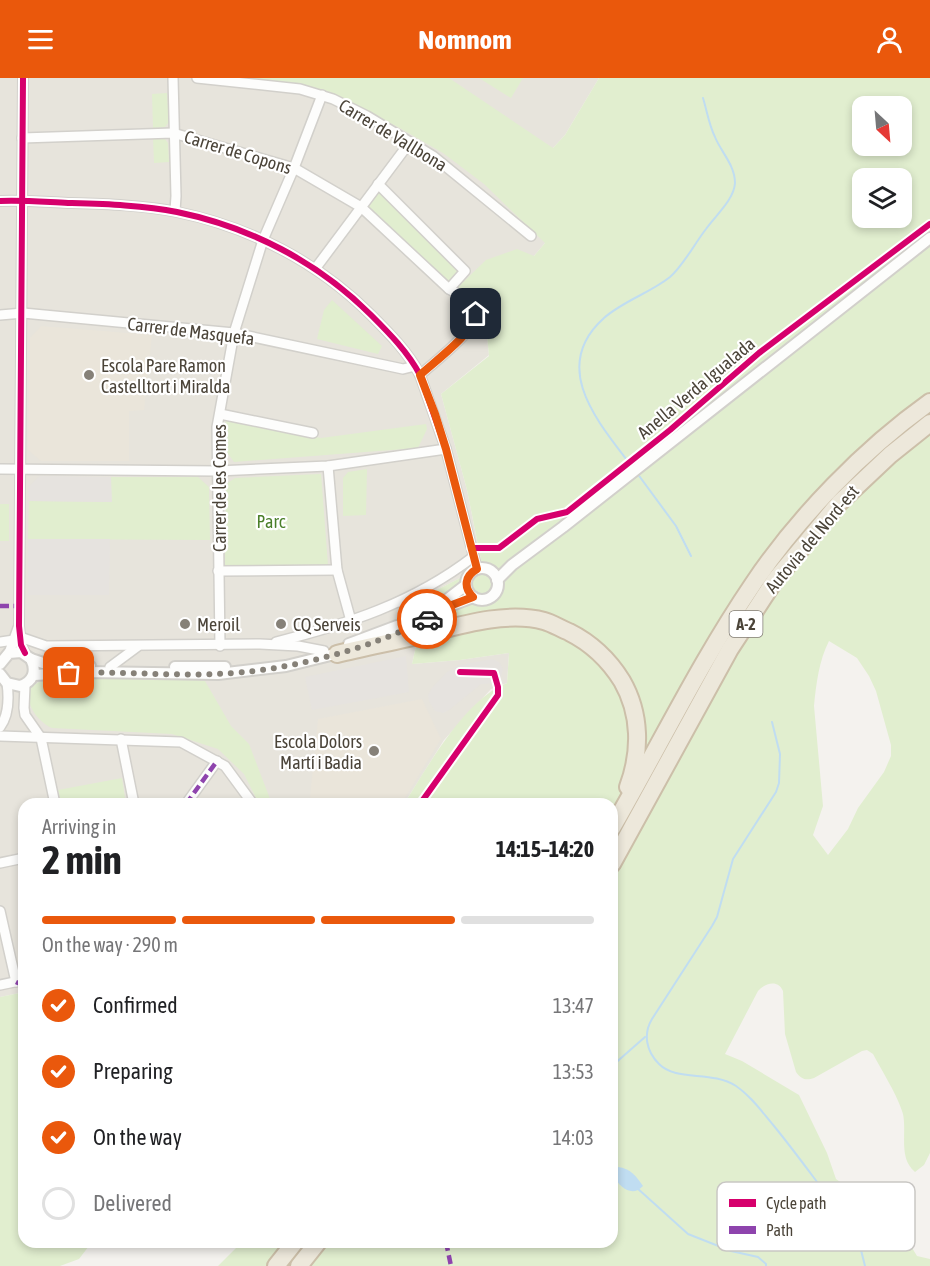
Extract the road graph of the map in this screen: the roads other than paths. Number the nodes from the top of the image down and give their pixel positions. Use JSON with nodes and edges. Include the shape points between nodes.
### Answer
{"nodes":[{"id":1,"x":23,"y":78,"type":"edge"},
{"id":2,"x":173,"y":78,"type":"edge"},
{"id":3,"x":197,"y":78,"type":"edge"},
{"id":4,"x":322,"y":95,"type":"junction"},
{"id":5,"x":173,"y":133,"type":"junction"},
{"id":6,"x":22,"y":138,"type":"junction"},
{"id":7,"x":410,"y":142,"type":"junction"},
{"id":8,"x":294,"y":168,"type":"junction"},
{"id":9,"x":378,"y":184,"type":"junction"},
{"id":10,"x":22,"y":200,"type":"junction"},
{"id":11,"x":0,"y":201,"type":"edge"},
{"id":12,"x":361,"y":207,"type":"junction"},
{"id":13,"x":175,"y":211,"type":"junction"},
{"id":14,"x":531,"y":236,"type":"dead end"},
{"id":15,"x":930,"y":238,"type":"edge"},
{"id":16,"x":263,"y":240,"type":"junction"},
{"id":17,"x":315,"y":269,"type":"junction"},
{"id":18,"x":449,"y":289,"type":"junction"},
{"id":19,"x":23,"y":313,"type":"junction"},
{"id":20,"x":0,"y":315,"type":"edge"},
{"id":21,"x":234,"y":333,"type":"junction"},
{"id":22,"x":417,"y":370,"type":"junction"},
{"id":23,"x":930,"y":402,"type":"edge"},
{"id":24,"x":220,"y":414,"type":"junction"},
{"id":25,"x":930,"y":423,"type":"edge"},
{"id":26,"x":313,"y":434,"type":"dead end"},
{"id":27,"x":446,"y":449,"type":"junction"},
{"id":28,"x":328,"y":466,"type":"junction"},
{"id":29,"x":0,"y":469,"type":"edge"},
{"id":30,"x":21,"y":469,"type":"junction"},
{"id":31,"x":217,"y":471,"type":"junction"},
{"id":32,"x":473,"y":558,"type":"junction"},
{"id":33,"x":477,"y":569,"type":"junction"},
{"id":34,"x":336,"y":570,"type":"junction"},
{"id":35,"x":218,"y":571,"type":"junction"},
{"id":36,"x":494,"y":576,"type":"junction"},
{"id":37,"x":466,"y":585,"type":"junction"},
{"id":38,"x":473,"y":597,"type":"junction"},
{"id":39,"x":399,"y":602,"type":"junction"},
{"id":40,"x":430,"y":610,"type":"junction"},
{"id":41,"x":351,"y":621,"type":"junction"},
{"id":42,"x":17,"y":639,"type":"junction"},
{"id":43,"x":0,"y":642,"type":"edge"},
{"id":44,"x":266,"y":644,"type":"junction"},
{"id":45,"x":220,"y":646,"type":"junction"},
{"id":46,"x":137,"y":647,"type":"junction"},
{"id":47,"x":330,"y":652,"type":"junction"},
{"id":48,"x":28,"y":656,"type":"junction"},
{"id":49,"x":3,"y":659,"type":"edge"},
{"id":50,"x":110,"y":667,"type":"junction"},
{"id":51,"x":33,"y":675,"type":"junction"},
{"id":52,"x":2,"y":678,"type":"edge"},
{"id":53,"x":25,"y":685,"type":"junction"},
{"id":54,"x":0,"y":727,"type":"edge"},
{"id":55,"x":0,"y":736,"type":"edge"},
{"id":56,"x":41,"y":738,"type":"junction"},
{"id":57,"x":121,"y":739,"type":"junction"},
{"id":58,"x":217,"y":761,"type":"junction"},
{"id":59,"x":54,"y":798,"type":"edge"},
{"id":60,"x":133,"y":798,"type":"edge"},
{"id":61,"x":190,"y":798,"type":"edge"},
{"id":62,"x":249,"y":798,"type":"edge"},
{"id":63,"x":618,"y":809,"type":"edge"},
{"id":64,"x":618,"y":817,"type":"edge"},
{"id":65,"x":618,"y":853,"type":"edge"},
{"id":66,"x":18,"y":859,"type":"edge"},
{"id":67,"x":0,"y":863,"type":"edge"},
{"id":68,"x":0,"y":911,"type":"edge"},
{"id":69,"x":18,"y":974,"type":"edge"},
{"id":70,"x":18,"y":981,"type":"edge"},
{"id":71,"x":0,"y":985,"type":"edge"},
{"id":72,"x":290,"y":1248,"type":"edge"},
{"id":73,"x":313,"y":1248,"type":"edge"},
{"id":74,"x":276,"y":1266,"type":"edge"},
{"id":75,"x":299,"y":1266,"type":"edge"}],
"edges":[{"from":1,"to":6,"type":"street"},
{"from":2,"to":5,"type":"street"},
{"from":3,"to":4,"type":"street","name":"Carrer de Vallbona"},
{"from":4,"to":7,"type":"street","name":"Carrer de Vallbona"},
{"from":4,"to":8,"type":"street","name":"Carrer de les Comes"},
{"from":5,"to":6,"type":"street","name":"Carrer de Copons"},
{"from":5,"to":8,"type":"street","name":"Carrer de Copons"},
{"from":5,"to":13,"type":"street"},
{"from":6,"to":10,"type":"street"},
{"from":7,"to":9,"type":"street"},
{"from":7,"to":14,"type":"street","name":"Carrer de Vallbona","via":[[465,180]]},
{"from":8,"to":12,"type":"street","name":"Carrer de Copons"},
{"from":8,"to":16,"type":"street","name":"Carrer de les Comes"},
{"from":9,"to":12,"type":"street"},
{"from":9,"to":18,"type":"street","via":[[465,271]]},
{"from":10,"to":11,"type":"street"},
{"from":10,"to":13,"type":"street"},
{"from":10,"to":19,"type":"street"},
{"from":12,"to":17,"type":"street"},
{"from":12,"to":18,"type":"street","name":"Carrer de Copons"},
{"from":13,"to":16,"type":"street"},
{"from":15,"to":36,"type":"street","via":[[578,515]]},
{"from":16,"to":17,"type":"street"},
{"from":16,"to":21,"type":"street","name":"Carrer de les Comes"},
{"from":17,"to":22,"type":"street","via":[[353,297],[394,338]]},
{"from":18,"to":22,"type":"street","name":"Carrer de Copons","via":[[476,314],[474,324]]},
{"from":19,"to":20,"type":"street","name":"Carrer de Masquefa"},
{"from":19,"to":21,"type":"street","name":"Carrer de Masquefa"},
{"from":19,"to":30,"type":"street"},
{"from":21,"to":22,"type":"street","name":"Carrer de Masquefa"},
{"from":21,"to":24,"type":"street","name":"Carrer de les Comes"},
{"from":22,"to":27,"type":"street"},
{"from":23,"to":64,"type":"highway","name":"Autovia del Nord-est","number":"A-2","via":[[845,476],[766,565],[725,627]]},
{"from":24,"to":26,"type":"street"},
{"from":24,"to":31,"type":"street","name":"Carrer de les Comes"},
{"from":25,"to":65,"type":"highway","name":"Autovia del Nord-est","number":"A-2","via":[[890,454],[839,503],[775,580],[730,649]]},
{"from":27,"to":28,"type":"street"},
{"from":27,"to":32,"type":"street"},
{"from":28,"to":31,"type":"street"},
{"from":28,"to":34,"type":"street"},
{"from":29,"to":30,"type":"street"},
{"from":30,"to":31,"type":"street"},
{"from":30,"to":42,"type":"street"},
{"from":31,"to":35,"type":"street","name":"Carrer de les Comes"},
{"from":32,"to":33,"type":"street"},
{"from":32,"to":39,"type":"street","via":[[446,578]]},
{"from":33,"to":36,"type":"street"},
{"from":33,"to":37,"type":"street"},
{"from":34,"to":35,"type":"street"},
{"from":34,"to":41,"type":"street"},
{"from":35,"to":45,"type":"street","name":"Carrer de les Comes"},
{"from":36,"to":38,"type":"street","via":[[496,590],[491,597]]},
{"from":37,"to":38,"type":"street"},
{"from":37,"to":40,"type":"street"},
{"from":38,"to":47,"type":"street","via":[[388,637]]},
{"from":39,"to":40,"type":"street"},
{"from":39,"to":41,"type":"street"},
{"from":40,"to":47,"type":"street","via":[[386,632]]},
{"from":41,"to":44,"type":"street"},
{"from":42,"to":43,"type":"street"},
{"from":42,"to":46,"type":"street","via":[[46,646]]},
{"from":42,"to":48,"type":"street"},
{"from":42,"to":49,"type":"street"},
{"from":44,"to":45,"type":"street"},
{"from":44,"to":47,"type":"street"},
{"from":45,"to":46,"type":"street"},
{"from":46,"to":50,"type":"street"},
{"from":47,"to":50,"type":"street","via":[[230,667]]},
{"from":47,"to":51,"type":"street","via":[[286,666],[218,674]]},
{"from":47,"to":63,"type":"highway","via":[[476,621],[508,618],[543,621],[581,638],[615,670],[636,720],[638,751]]},
{"from":48,"to":49,"type":"street","via":[[17,651]]},
{"from":48,"to":50,"type":"street","via":[[43,663]]},
{"from":48,"to":51,"type":"street","via":[[34,667]]},
{"from":51,"to":53,"type":"street"},
{"from":52,"to":53,"type":"street","via":[[15,687]]},
{"from":52,"to":54,"type":"street","via":[[9,698]]},
{"from":53,"to":56,"type":"street","via":[[25,715]]},
{"from":55,"to":56,"type":"street"},
{"from":56,"to":57,"type":"street"},
{"from":56,"to":59,"type":"street"},
{"from":57,"to":58,"type":"street","via":[[182,742]]},
{"from":57,"to":60,"type":"street"},
{"from":58,"to":61,"type":"street"},
{"from":58,"to":62,"type":"street"},
{"from":66,"to":67,"type":"street"},
{"from":68,"to":69,"type":"street"},
{"from":70,"to":71,"type":"street"},
{"from":72,"to":74,"type":"highway"},
{"from":73,"to":75,"type":"highway"}]}
